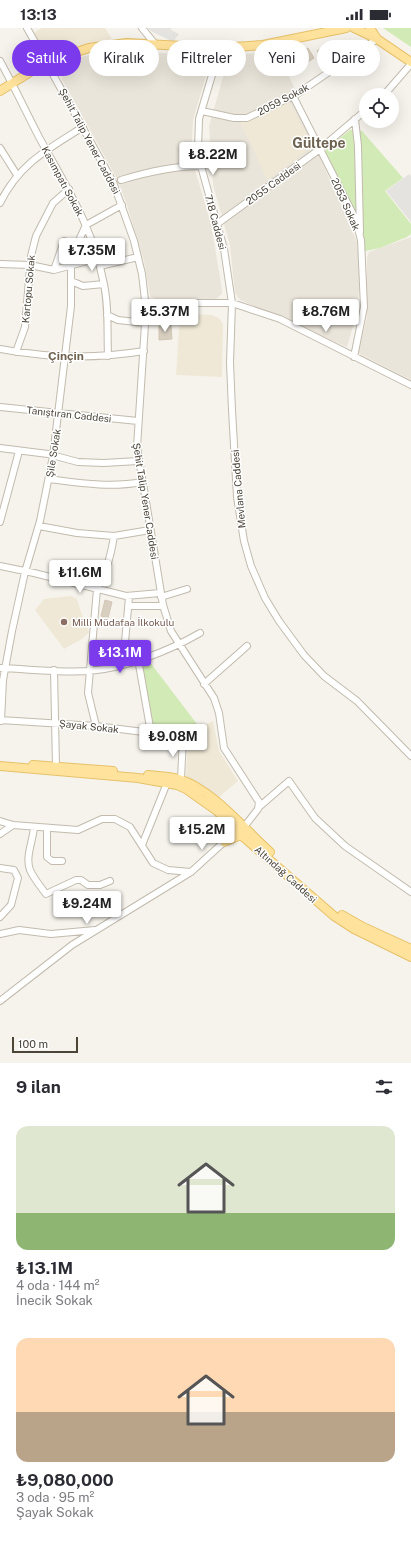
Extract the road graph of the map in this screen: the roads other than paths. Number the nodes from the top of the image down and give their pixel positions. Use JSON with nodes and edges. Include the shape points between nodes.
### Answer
{"nodes":[{"id":1,"x":27,"y":28,"type":"edge"},
{"id":2,"x":142,"y":28,"type":"edge"},
{"id":3,"x":320,"y":28,"type":"edge"},
{"id":4,"x":346,"y":28,"type":"edge"},
{"id":5,"x":354,"y":28,"type":"edge"},
{"id":6,"x":370,"y":28,"type":"edge"},
{"id":7,"x":311,"y":36,"type":"junction"},
{"id":8,"x":377,"y":39,"type":"junction"},
{"id":9,"x":34,"y":40,"type":"edge"},
{"id":10,"x":152,"y":40,"type":"edge"},
{"id":11,"x":246,"y":46,"type":"edge"},
{"id":12,"x":0,"y":61,"type":"edge"},
{"id":13,"x":411,"y":63,"type":"edge"},
{"id":14,"x":22,"y":76,"type":"edge"},
{"id":15,"x":54,"y":76,"type":"edge"},
{"id":16,"x":212,"y":76,"type":"edge"},
{"id":17,"x":12,"y":82,"type":"junction"},
{"id":18,"x":390,"y":88,"type":"edge"},
{"id":19,"x":0,"y":91,"type":"edge"},
{"id":20,"x":293,"y":96,"type":"junction"},
{"id":21,"x":202,"y":111,"type":"junction"},
{"id":22,"x":359,"y":116,"type":"edge"},
{"id":23,"x":355,"y":119,"type":"junction"},
{"id":24,"x":83,"y":127,"type":"junction"},
{"id":25,"x":0,"y":148,"type":"edge"},
{"id":26,"x":320,"y":148,"type":"junction"},
{"id":27,"x":46,"y":150,"type":"junction"},
{"id":28,"x":201,"y":166,"type":"junction"},
{"id":29,"x":17,"y":175,"type":"junction"},
{"id":30,"x":122,"y":180,"type":"dead end"},
{"id":31,"x":69,"y":189,"type":"junction"},
{"id":32,"x":0,"y":203,"type":"edge"},
{"id":33,"x":122,"y":205,"type":"junction"},
{"id":34,"x":217,"y":224,"type":"junction"},
{"id":35,"x":86,"y":225,"type":"junction"},
{"id":36,"x":359,"y":233,"type":"junction"},
{"id":37,"x":77,"y":246,"type":"junction"},
{"id":38,"x":138,"y":257,"type":"junction"},
{"id":39,"x":98,"y":258,"type":"junction"},
{"id":40,"x":0,"y":264,"type":"edge"},
{"id":41,"x":30,"y":265,"type":"junction"},
{"id":42,"x":71,"y":266,"type":"junction"},
{"id":43,"x":100,"y":266,"type":"junction"},
{"id":44,"x":54,"y":270,"type":"junction"},
{"id":45,"x":71,"y":281,"type":"junction"},
{"id":46,"x":104,"y":284,"type":"junction"},
{"id":47,"x":232,"y":303,"type":"junction"},
{"id":48,"x":146,"y":308,"type":"junction"},
{"id":49,"x":107,"y":315,"type":"junction"},
{"id":50,"x":145,"y":323,"type":"junction"},
{"id":51,"x":0,"y":350,"type":"edge"},
{"id":52,"x":144,"y":351,"type":"junction"},
{"id":53,"x":16,"y":352,"type":"junction"},
{"id":54,"x":108,"y":356,"type":"junction"},
{"id":55,"x":65,"y":357,"type":"junction"},
{"id":56,"x":354,"y":357,"type":"junction"},
{"id":57,"x":411,"y":385,"type":"edge"},
{"id":58,"x":0,"y":408,"type":"edge"},
{"id":59,"x":58,"y":413,"type":"junction"},
{"id":60,"x":138,"y":421,"type":"junction"},
{"id":61,"x":0,"y":448,"type":"edge"},
{"id":62,"x":19,"y":451,"type":"junction"},
{"id":63,"x":53,"y":456,"type":"junction"},
{"id":64,"x":138,"y":461,"type":"junction"},
{"id":65,"x":49,"y":479,"type":"junction"},
{"id":66,"x":142,"y":482,"type":"junction"},
{"id":67,"x":0,"y":522,"type":"edge"},
{"id":68,"x":39,"y":526,"type":"junction"},
{"id":69,"x":150,"y":530,"type":"junction"},
{"id":70,"x":114,"y":536,"type":"junction"},
{"id":71,"x":0,"y":566,"type":"edge"},
{"id":72,"x":25,"y":572,"type":"junction"},
{"id":73,"x":97,"y":589,"type":"junction"},
{"id":74,"x":187,"y":589,"type":"dead end"},
{"id":75,"x":161,"y":595,"type":"junction"},
{"id":76,"x":129,"y":596,"type":"junction"},
{"id":77,"x":129,"y":606,"type":"junction"},
{"id":78,"x":163,"y":606,"type":"junction"},
{"id":79,"x":200,"y":633,"type":"dead end"},
{"id":80,"x":179,"y":645,"type":"junction"},
{"id":81,"x":247,"y":646,"type":"dead end"},
{"id":82,"x":138,"y":659,"type":"junction"},
{"id":83,"x":123,"y":665,"type":"junction"},
{"id":84,"x":2,"y":668,"type":"edge"},
{"id":85,"x":54,"y":670,"type":"junction"},
{"id":86,"x":90,"y":671,"type":"junction"},
{"id":87,"x":204,"y":684,"type":"junction"},
{"id":88,"x":0,"y":720,"type":"edge"},
{"id":89,"x":54,"y":723,"type":"junction"},
{"id":90,"x":96,"y":726,"type":"junction"},
{"id":91,"x":151,"y":733,"type":"junction"},
{"id":92,"x":411,"y":756,"type":"edge"},
{"id":93,"x":0,"y":762,"type":"edge"},
{"id":94,"x":0,"y":766,"type":"edge"},
{"id":95,"x":56,"y":766,"type":"junction"},
{"id":96,"x":181,"y":780,"type":"junction"},
{"id":97,"x":167,"y":783,"type":"junction"},
{"id":98,"x":259,"y":807,"type":"junction"},
{"id":99,"x":0,"y":821,"type":"edge"},
{"id":100,"x":13,"y":825,"type":"junction"},
{"id":101,"x":34,"y":827,"type":"junction"},
{"id":102,"x":47,"y":828,"type":"junction"},
{"id":103,"x":241,"y":828,"type":"junction"},
{"id":104,"x":0,"y":834,"type":"edge"},
{"id":105,"x":224,"y":842,"type":"joint"},
{"id":106,"x":142,"y":845,"type":"junction"},
{"id":107,"x":62,"y":861,"type":"dead end"},
{"id":108,"x":0,"y":868,"type":"edge"},
{"id":109,"x":191,"y":872,"type":"junction"},
{"id":110,"x":110,"y":881,"type":"dead end"},
{"id":111,"x":411,"y":892,"type":"edge"},
{"id":112,"x":0,"y":918,"type":"edge"},
{"id":113,"x":97,"y":930,"type":"junction"},
{"id":114,"x":0,"y":934,"type":"edge"},
{"id":115,"x":411,"y":949,"type":"edge"},
{"id":116,"x":411,"y":957,"type":"edge"},
{"id":117,"x":0,"y":994,"type":"edge"},
{"id":118,"x":8,"y":994,"type":"junction"},
{"id":119,"x":0,"y":1001,"type":"edge"}],
"edges":[{"from":1,"to":9,"type":"street","name":"Şehit Talip Yener Caddesi"},
{"from":2,"to":10,"type":"street"},
{"from":3,"to":7,"type":"main road"},
{"from":4,"to":7,"type":"main road"},
{"from":5,"to":8,"type":"main road"},
{"from":6,"to":8,"type":"main road"},
{"from":7,"to":11,"type":"main road"},
{"from":8,"to":13,"type":"main road"},
{"from":8,"to":20,"type":"street","name":"2059 Sokak"},
{"from":12,"to":17,"type":"street","name":"Kasımpatı Sokak"},
{"from":13,"to":18,"type":"street"},
{"from":14,"to":17,"type":"main road"},
{"from":15,"to":24,"type":"street","name":"Şehit Talip Yener Caddesi"},
{"from":16,"to":21,"type":"street","name":"718 Caddesi"},
{"from":17,"to":19,"type":"main road"},
{"from":17,"to":27,"type":"street","name":"Kasımpatı Sokak"},
{"from":20,"to":21,"type":"street","name":"2059 Sokak","via":[[247,118]]},
{"from":20,"to":26,"type":"street","name":"2053 Sokak"},
{"from":21,"to":28,"type":"street","name":"718 Caddesi","via":[[198,138]]},
{"from":22,"to":23,"type":"street","name":"2055 Caddesi"},
{"from":23,"to":26,"type":"street","name":"2055 Caddesi"},
{"from":23,"to":36,"type":"street","via":[[361,223]]},
{"from":24,"to":27,"type":"street"},
{"from":24,"to":33,"type":"street","name":"Şehit Talip Yener Caddesi","via":[[114,182]]},
{"from":25,"to":29,"type":"street"},
{"from":26,"to":34,"type":"street","name":"2055 Caddesi"},
{"from":26,"to":36,"type":"street","name":"2053 Sokak","via":[[355,218]]},
{"from":27,"to":29,"type":"street"},
{"from":27,"to":31,"type":"street","name":"Kasımpatı Sokak"},
{"from":28,"to":30,"type":"street","via":[[145,172]]},
{"from":28,"to":34,"type":"street","name":"718 Caddesi"},
{"from":29,"to":32,"type":"street"},
{"from":31,"to":35,"type":"street","name":"Kasımpatı Sokak"},
{"from":31,"to":41,"type":"street","name":"Kartopu Sokak","via":[[53,203],[46,216],[36,236]]},
{"from":33,"to":35,"type":"street"},
{"from":33,"to":38,"type":"street","name":"Şehit Talip Yener Caddesi"},
{"from":34,"to":47,"type":"street","name":"718 Caddesi","via":[[224,248]]},
{"from":35,"to":37,"type":"street","name":"Şile Sokak"},
{"from":35,"to":39,"type":"street","name":"Kasımpatı Sokak"},
{"from":36,"to":56,"type":"street","name":"2053 Sokak","via":[[364,307]]},
{"from":37,"to":42,"type":"street","name":"Şile Sokak"},
{"from":37,"to":44,"type":"street","via":[[64,241]]},
{"from":38,"to":43,"type":"street"},
{"from":38,"to":48,"type":"street","name":"Şehit Talip Yener Caddesi"},
{"from":39,"to":42,"type":"street"},
{"from":39,"to":43,"type":"street","name":"Kasımpatı Sokak"},
{"from":40,"to":41,"type":"street"},
{"from":41,"to":44,"type":"street"},
{"from":41,"to":53,"type":"street","name":"Kartopu Sokak","via":[[25,327]]},
{"from":42,"to":44,"type":"street"},
{"from":42,"to":45,"type":"street","name":"Şile Sokak"},
{"from":43,"to":46,"type":"street","name":"Kasımpatı Sokak"},
{"from":45,"to":46,"type":"street","via":[[83,286]]},
{"from":45,"to":55,"type":"street","name":"Şile Sokak"},
{"from":46,"to":49,"type":"street","name":"Kasımpatı Sokak"},
{"from":47,"to":48,"type":"street","via":[[186,303]]},
{"from":47,"to":56,"type":"street","via":[[280,319]]},
{"from":47,"to":92,"type":"street","name":"Mevlana Caddesi","via":[[230,370],[237,497],[244,541],[258,583],[278,621],[307,660],[357,701]]},
{"from":48,"to":50,"type":"street","name":"Şehit Talip Yener Caddesi"},
{"from":49,"to":50,"type":"street","via":[[118,320]]},
{"from":49,"to":54,"type":"street","name":"Kasımpatı Sokak"},
{"from":50,"to":52,"type":"street","name":"Şehit Talip Yener Caddesi"},
{"from":51,"to":53,"type":"street"},
{"from":52,"to":54,"type":"street"},
{"from":52,"to":60,"type":"street","name":"Şehit Talip Yener Caddesi"},
{"from":53,"to":55,"type":"street"},
{"from":54,"to":55,"type":"street"},
{"from":55,"to":59,"type":"street","name":"Şile Sokak"},
{"from":56,"to":57,"type":"street"},
{"from":58,"to":59,"type":"street","name":"Tanıştıran Caddesi"},
{"from":59,"to":60,"type":"street","name":"Tanıştıran Caddesi"},
{"from":59,"to":63,"type":"street","name":"Şile Sokak"},
{"from":60,"to":64,"type":"street","name":"Şehit Talip Yener Caddesi"},
{"from":61,"to":62,"type":"street"},
{"from":62,"to":63,"type":"street"},
{"from":62,"to":67,"type":"street"},
{"from":63,"to":64,"type":"street","via":[[85,462]]},
{"from":63,"to":65,"type":"street","name":"Şile Sokak"},
{"from":64,"to":66,"type":"street","name":"Şehit Talip Yener Caddesi"},
{"from":65,"to":66,"type":"street","via":[[89,485],[125,485]]},
{"from":65,"to":68,"type":"street","name":"Şile Sokak"},
{"from":66,"to":69,"type":"street","name":"Şehit Talip Yener Caddesi"},
{"from":68,"to":70,"type":"street"},
{"from":68,"to":72,"type":"street","name":"Şile Sokak"},
{"from":69,"to":70,"type":"street"},
{"from":69,"to":75,"type":"street","name":"Şehit Talip Yener Caddesi"},
{"from":70,"to":73,"type":"street","via":[[104,577]]},
{"from":71,"to":72,"type":"street"},
{"from":72,"to":73,"type":"street"},
{"from":72,"to":84,"type":"street","name":"Şile Sokak"},
{"from":73,"to":76,"type":"street"},
{"from":73,"to":86,"type":"street"},
{"from":74,"to":75,"type":"street"},
{"from":75,"to":76,"type":"street"},
{"from":75,"to":78,"type":"street","name":"Şehit Talip Yener Caddesi"},
{"from":76,"to":77,"type":"street"},
{"from":77,"to":78,"type":"street"},
{"from":77,"to":83,"type":"street"},
{"from":78,"to":80,"type":"street","name":"Şehit Talip Yener Caddesi","via":[[169,627]]},
{"from":79,"to":80,"type":"street"},
{"from":80,"to":82,"type":"street"},
{"from":80,"to":87,"type":"street","name":"Şehit Talip Yener Caddesi"},
{"from":81,"to":87,"type":"street"},
{"from":82,"to":83,"type":"street"},
{"from":82,"to":91,"type":"street"},
{"from":83,"to":86,"type":"street"},
{"from":84,"to":85,"type":"street"},
{"from":84,"to":88,"type":"street","name":"Şile Sokak"},
{"from":85,"to":86,"type":"street"},
{"from":85,"to":89,"type":"street"},
{"from":86,"to":90,"type":"street","via":[[88,693]]},
{"from":87,"to":98,"type":"street","name":"Şehit Talip Yener Caddesi","via":[[217,707],[224,748],[259,802]]},
{"from":88,"to":89,"type":"street","name":"Şayak Sokak"},
{"from":89,"to":90,"type":"street","name":"Şayak Sokak"},
{"from":89,"to":95,"type":"street"},
{"from":90,"to":91,"type":"street","name":"Şayak Sokak"},
{"from":91,"to":96,"type":"street","name":"Şayak Sokak","via":[[183,738]]},
{"from":93,"to":95,"type":"main road","name":"Altındağ Caddesi"},
{"from":94,"to":97,"type":"main road","name":"Altındağ Caddesi"},
{"from":95,"to":96,"type":"main road","name":"Altındağ Caddesi","via":[[94,768]]},
{"from":96,"to":103,"type":"main road","name":"Altındağ Caddesi","via":[[209,797]]},
{"from":97,"to":103,"type":"main road","name":"Altındağ Caddesi","via":[[191,792]]},
{"from":97,"to":106,"type":"street"},
{"from":98,"to":103,"type":"street"},
{"from":98,"to":111,"type":"street","via":[[289,781],[315,818],[345,846]]},
{"from":99,"to":100,"type":"street"},
{"from":100,"to":101,"type":"street"},
{"from":100,"to":104,"type":"street"},
{"from":101,"to":102,"type":"street"},
{"from":101,"to":110,"type":"street","via":[[28,857],[30,870],[46,894],[76,880],[88,885],[100,885]]},
{"from":102,"to":106,"type":"street","via":[[78,830],[102,819],[115,819],[130,827]]},
{"from":102,"to":107,"type":"street","via":[[48,857],[52,861]]},
{"from":103,"to":105,"type":"main road"},
{"from":103,"to":115,"type":"main road","name":"Altındağ Caddesi","via":[[339,913]]},
{"from":103,"to":116,"type":"main road","name":"Altındağ Caddesi","via":[[340,920]]},
{"from":105,"to":109,"type":"street"},
{"from":106,"to":109,"type":"street","via":[[153,863],[168,870]]},
{"from":108,"to":112,"type":"street","via":[[14,870],[18,878],[11,905]]},
{"from":109,"to":113,"type":"street"},
{"from":113,"to":114,"type":"street","via":[[51,934],[19,930]]},
{"from":113,"to":118,"type":"street","via":[[72,945]]},
{"from":117,"to":118,"type":"street"},
{"from":118,"to":119,"type":"street"}]}
